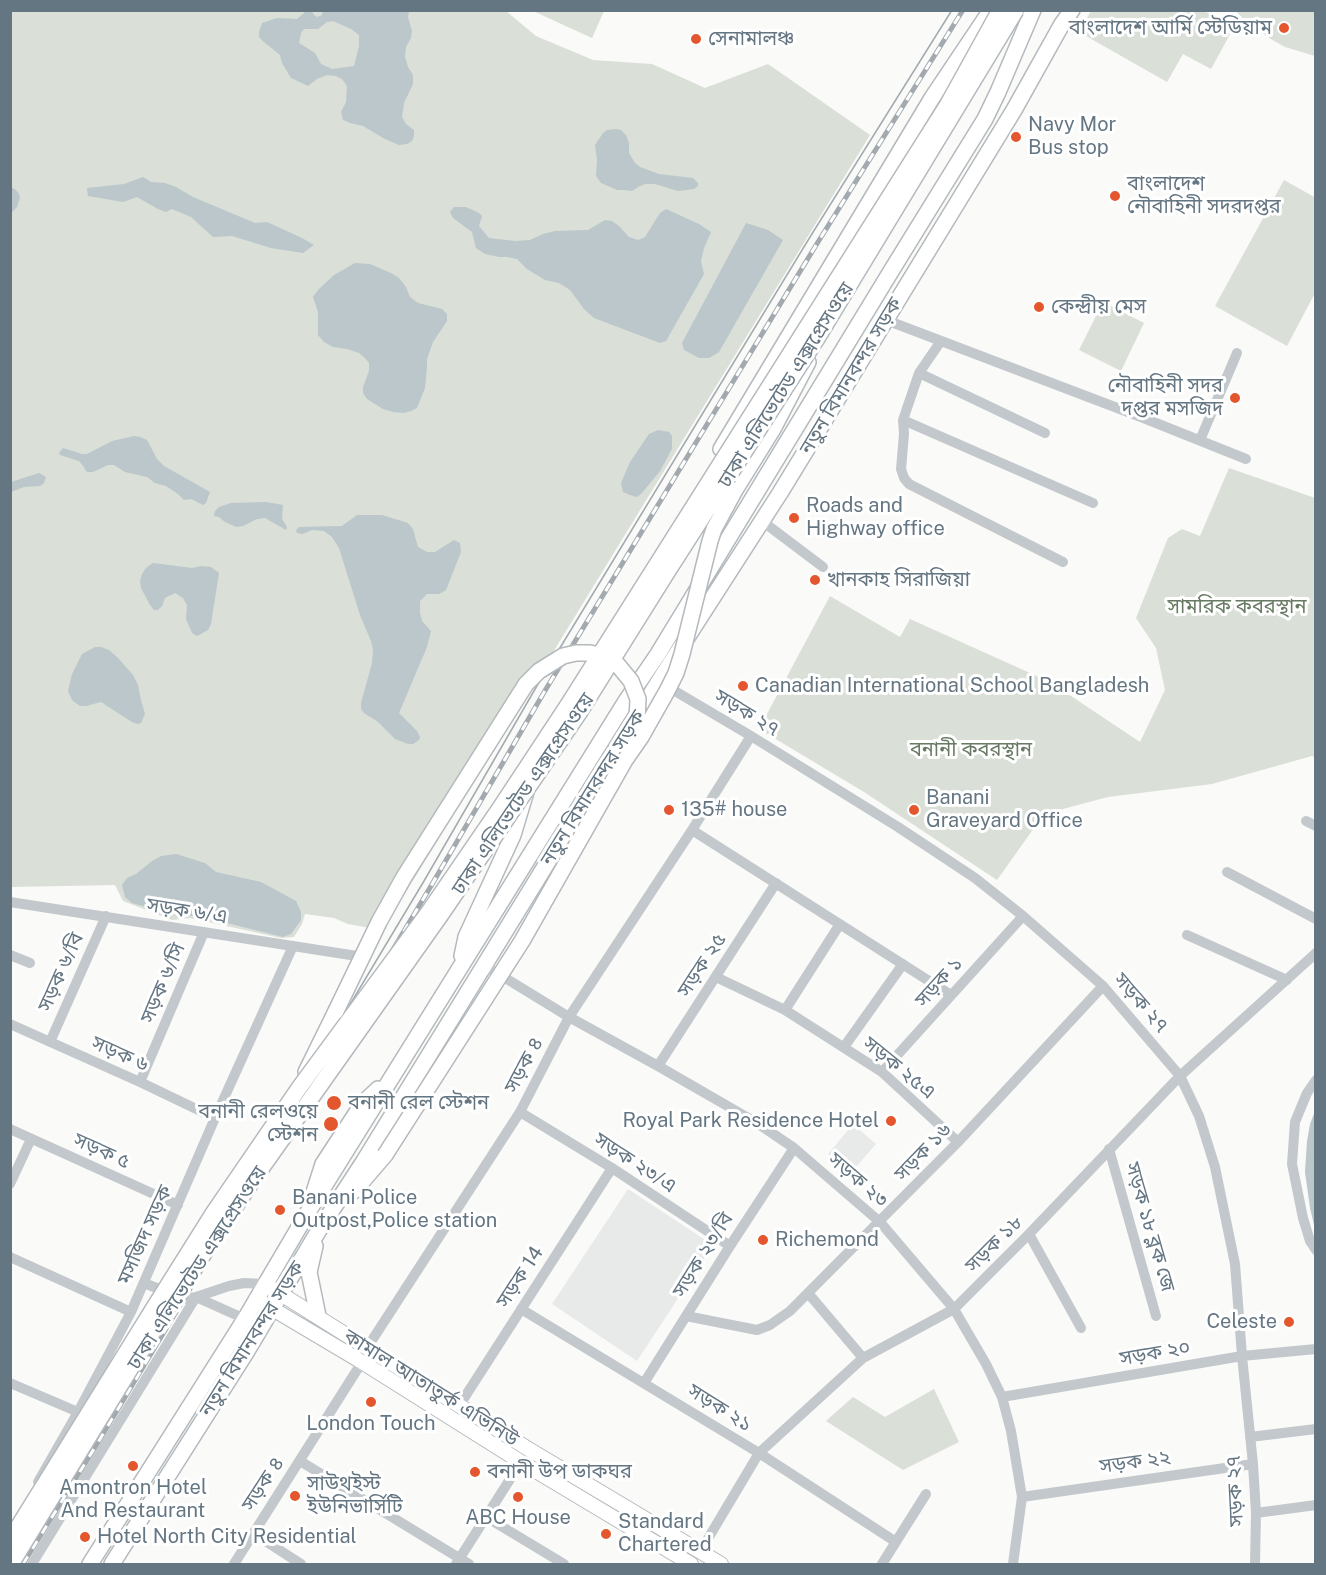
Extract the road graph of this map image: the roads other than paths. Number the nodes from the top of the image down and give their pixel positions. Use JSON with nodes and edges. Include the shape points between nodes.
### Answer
{"nodes":[{"id":1,"x":991,"y":10,"type":"edge"},
{"id":2,"x":1000,"y":10,"type":"edge"},
{"id":3,"x":1016,"y":10,"type":"edge"},
{"id":4,"x":1032,"y":10,"type":"edge"},
{"id":5,"x":1067,"y":15,"type":"edge"},
{"id":6,"x":886,"y":320,"type":"junction"},
{"id":7,"x":816,"y":340,"type":"junction"},
{"id":8,"x":941,"y":341,"type":"junction"},
{"id":9,"x":1237,"y":353,"type":"dead end"},
{"id":10,"x":919,"y":374,"type":"junction"},
{"id":11,"x":903,"y":420,"type":"junction"},
{"id":12,"x":1045,"y":433,"type":"dead end"},
{"id":13,"x":1200,"y":440,"type":"junction"},
{"id":14,"x":1246,"y":459,"type":"dead end"},
{"id":15,"x":1093,"y":503,"type":"dead end"},
{"id":16,"x":762,"y":520,"type":"junction"},
{"id":17,"x":1063,"y":562,"type":"dead end"},
{"id":18,"x":823,"y":567,"type":"dead end"},
{"id":19,"x":645,"y":673,"type":"junction"},
{"id":20,"x":659,"y":681,"type":"junction"},
{"id":21,"x":751,"y":736,"type":"junction"},
{"id":22,"x":625,"y":760,"type":"junction"},
{"id":23,"x":692,"y":830,"type":"junction"},
{"id":24,"x":1227,"y":872,"type":"dead end"},
{"id":25,"x":776,"y":883,"type":"junction"},
{"id":26,"x":10,"y":902,"type":"edge"},
{"id":27,"x":106,"y":916,"type":"junction"},
{"id":28,"x":1023,"y":916,"type":"junction"},
{"id":29,"x":1316,"y":919,"type":"edge"},
{"id":30,"x":840,"y":924,"type":"junction"},
{"id":31,"x":204,"y":932,"type":"junction"},
{"id":32,"x":1187,"y":935,"type":"dead end"},
{"id":33,"x":293,"y":946,"type":"junction"},
{"id":34,"x":1316,"y":953,"type":"edge"},
{"id":35,"x":10,"y":955,"type":"edge"},
{"id":36,"x":357,"y":956,"type":"dead end"},
{"id":37,"x":30,"y":963,"type":"dead end"},
{"id":38,"x":903,"y":964,"type":"junction"},
{"id":39,"x":484,"y":965,"type":"junction"},
{"id":40,"x":460,"y":968,"type":"junction"},
{"id":41,"x":716,"y":977,"type":"junction"},
{"id":42,"x":1287,"y":980,"type":"junction"},
{"id":43,"x":1103,"y":986,"type":"junction"},
{"id":44,"x":951,"y":995,"type":"junction"},
{"id":45,"x":785,"y":1010,"type":"junction"},
{"id":46,"x":569,"y":1017,"type":"junction"},
{"id":47,"x":10,"y":1024,"type":"edge"},
{"id":48,"x":50,"y":1042,"type":"junction"},
{"id":49,"x":844,"y":1047,"type":"junction"},
{"id":50,"x":658,"y":1066,"type":"junction"},
{"id":51,"x":882,"y":1072,"type":"junction"},
{"id":52,"x":1180,"y":1076,"type":"junction"},
{"id":53,"x":1316,"y":1080,"type":"edge"},
{"id":54,"x":140,"y":1082,"type":"junction"},
{"id":55,"x":299,"y":1088,"type":"junction"},
{"id":56,"x":520,"y":1112,"type":"junction"},
{"id":57,"x":215,"y":1118,"type":"junction"},
{"id":58,"x":10,"y":1129,"type":"edge"},
{"id":59,"x":31,"y":1139,"type":"junction"},
{"id":60,"x":958,"y":1142,"type":"junction"},
{"id":61,"x":794,"y":1148,"type":"junction"},
{"id":62,"x":1109,"y":1149,"type":"junction"},
{"id":63,"x":612,"y":1168,"type":"junction"},
{"id":64,"x":10,"y":1184,"type":"edge"},
{"id":65,"x":178,"y":1205,"type":"junction"},
{"id":66,"x":880,"y":1222,"type":"junction"},
{"id":67,"x":319,"y":1230,"type":"junction"},
{"id":68,"x":1029,"y":1234,"type":"junction"},
{"id":69,"x":730,"y":1246,"type":"junction"},
{"id":70,"x":1316,"y":1250,"type":"edge"},
{"id":71,"x":10,"y":1257,"type":"edge"},
{"id":72,"x":144,"y":1283,"type":"junction"},
{"id":73,"x":265,"y":1284,"type":"junction"},
{"id":74,"x":281,"y":1293,"type":"junction"},
{"id":75,"x":808,"y":1293,"type":"junction"},
{"id":76,"x":196,"y":1297,"type":"junction"},
{"id":77,"x":256,"y":1299,"type":"junction"},
{"id":78,"x":272,"y":1308,"type":"junction"},
{"id":79,"x":521,"y":1309,"type":"junction"},
{"id":80,"x":954,"y":1309,"type":"junction"},
{"id":81,"x":131,"y":1312,"type":"junction"},
{"id":82,"x":318,"y":1316,"type":"junction"},
{"id":83,"x":686,"y":1316,"type":"junction"},
{"id":84,"x":1156,"y":1316,"type":"dead end"},
{"id":85,"x":244,"y":1319,"type":"junction"},
{"id":86,"x":1081,"y":1328,"type":"dead end"},
{"id":87,"x":367,"y":1348,"type":"junction"},
{"id":88,"x":1316,"y":1349,"type":"edge"},
{"id":89,"x":1242,"y":1356,"type":"junction"},
{"id":90,"x":863,"y":1358,"type":"junction"},
{"id":91,"x":362,"y":1362,"type":"junction"},
{"id":92,"x":10,"y":1383,"type":"edge"},
{"id":93,"x":644,"y":1383,"type":"junction"},
{"id":94,"x":115,"y":1387,"type":"dead end"},
{"id":95,"x":135,"y":1397,"type":"junction"},
{"id":96,"x":1002,"y":1397,"type":"junction"},
{"id":97,"x":459,"y":1406,"type":"junction"},
{"id":98,"x":78,"y":1412,"type":"junction"},
{"id":99,"x":1316,"y":1429,"type":"edge"},
{"id":100,"x":1250,"y":1437,"type":"junction"},
{"id":101,"x":759,"y":1453,"type":"junction"},
{"id":102,"x":300,"y":1461,"type":"junction"},
{"id":103,"x":521,"y":1462,"type":"junction"},
{"id":104,"x":1253,"y":1464,"type":"junction"},
{"id":105,"x":926,"y":1494,"type":"dead end"},
{"id":106,"x":1022,"y":1497,"type":"junction"},
{"id":107,"x":1316,"y":1505,"type":"edge"},
{"id":108,"x":1256,"y":1513,"type":"junction"},
{"id":109,"x":486,"y":1517,"type":"junction"},
{"id":110,"x":10,"y":1529,"type":"edge"},
{"id":111,"x":253,"y":1533,"type":"junction"},
{"id":112,"x":10,"y":1540,"type":"edge"},
{"id":113,"x":896,"y":1542,"type":"junction"},
{"id":114,"x":700,"y":1552,"type":"junction"},
{"id":115,"x":462,"y":1563,"type":"edge"},
{"id":116,"x":11,"y":1564,"type":"edge"},
{"id":117,"x":32,"y":1564,"type":"edge"},
{"id":118,"x":90,"y":1564,"type":"edge"},
{"id":119,"x":112,"y":1564,"type":"edge"},
{"id":120,"x":234,"y":1564,"type":"edge"},
{"id":121,"x":301,"y":1564,"type":"edge"},
{"id":122,"x":564,"y":1564,"type":"edge"},
{"id":123,"x":691,"y":1564,"type":"edge"},
{"id":124,"x":721,"y":1564,"type":"edge"},
{"id":125,"x":882,"y":1564,"type":"edge"},
{"id":126,"x":1013,"y":1564,"type":"edge"},
{"id":127,"x":1256,"y":1564,"type":"edge"}],
"edges":[{"from":1,"to":40,"type":"highway","via":[[932,98],[656,556],[550,720],[541,737],[513,835],[466,937]]},
{"from":2,"to":55,"type":"highway","name":"ঢাকা এলিভেটেড এক্সপ্রেসওয়ে","bridge":true,"via":[[948,104],[500,808]]},
{"from":3,"to":7,"type":"highway","name":"ঢাকা এলিভেটেড এক্সপ্রেসওয়ে","bridge":true},
{"from":4,"to":19,"type":"highway","name":"নতুন বিমানবন্দর সড়ক","via":[[985,119]]},
{"from":5,"to":6,"type":"highway","name":"নতুন বিমানবন্দর সড়ক"},
{"from":6,"to":8,"type":"street"},
{"from":6,"to":16,"type":"highway","name":"নতুন বিমানবন্দর সড়ক"},
{"from":7,"to":22,"type":"highway","bridge":true,"via":[[773,429],[714,529],[676,672]]},
{"from":7,"to":116,"type":"highway","name":"ঢাকা এলিভেটেড এক্সপ্রেসওয়ে","bridge":true,"via":[[572,722],[168,1307]]},
{"from":8,"to":10,"type":"street"},
{"from":8,"to":13,"type":"street"},
{"from":9,"to":13,"type":"street"},
{"from":10,"to":11,"type":"street"},
{"from":10,"to":12,"type":"street"},
{"from":11,"to":15,"type":"street"},
{"from":11,"to":17,"type":"street","via":[[901,469],[909,483]]},
{"from":13,"to":14,"type":"street"},
{"from":16,"to":18,"type":"street"},
{"from":16,"to":20,"type":"highway","name":"নতুন বিমানবন্দর সড়ক"},
{"from":19,"to":20,"type":"highway"},
{"from":19,"to":40,"type":"highway","name":"নতুন বিমানবন্দর সড়ক"},
{"from":20,"to":21,"type":"street","name":"সড়ক ২৭"},
{"from":20,"to":39,"type":"highway","name":"নতুন বিমানবন্দর সড়ক"},
{"from":21,"to":23,"type":"street","name":"সড়ক ৪"},
{"from":21,"to":28,"type":"street","name":"সড়ক ২৭","via":[[898,827],[975,878]]},
{"from":22,"to":55,"type":"highway","bridge":true,"via":[[637,721],[638,699],[631,681],[617,664],[606,657],[576,653],[563,656],[526,684],[395,891]]},
{"from":22,"to":67,"type":"highway","bridge":true,"via":[[522,941],[385,1155]]},
{"from":23,"to":25,"type":"street"},
{"from":23,"to":46,"type":"street","name":"সড়ক ৪"},
{"from":24,"to":29,"type":"street"},
{"from":25,"to":30,"type":"street"},
{"from":25,"to":41,"type":"street","name":"সড়ক ২৫"},
{"from":26,"to":27,"type":"street","name":"সড়ক ৬/এ"},
{"from":27,"to":31,"type":"street","name":"সড়ক ৬/এ"},
{"from":27,"to":48,"type":"street","name":"সড়ক ৬/বি"},
{"from":28,"to":43,"type":"street","name":"সড়ক ২৭"},
{"from":28,"to":44,"type":"street","name":"সড়ক ১"},
{"from":30,"to":38,"type":"street"},
{"from":30,"to":45,"type":"street"},
{"from":31,"to":33,"type":"street","name":"সড়ক ৬/এ"},
{"from":31,"to":54,"type":"street","name":"সড়ক ৬/সি"},
{"from":32,"to":42,"type":"street"},
{"from":33,"to":36,"type":"street","name":"সড়ক ৬/এ"},
{"from":33,"to":57,"type":"street","name":"মসজিদ সড়ক"},
{"from":34,"to":42,"type":"street","name":"সড়ক ১৮"},
{"from":35,"to":37,"type":"street"},
{"from":38,"to":44,"type":"street"},
{"from":38,"to":49,"type":"street","name":"সড়ক ২৫এ"},
{"from":39,"to":46,"type":"street","name":"সড়ক ২৩"},
{"from":39,"to":67,"type":"highway","name":"নতুন বিমানবন্দর সড়ক"},
{"from":40,"to":73,"type":"highway","name":"নতুন বিমানবন্দর সড়ক"},
{"from":41,"to":45,"type":"street","name":"সড়ক ২৫এ"},
{"from":41,"to":50,"type":"street","name":"সড়ক ২৫"},
{"from":42,"to":52,"type":"street","name":"সড়ক ১৮"},
{"from":43,"to":52,"type":"street","name":"সড়ক ২৭"},
{"from":43,"to":60,"type":"street","name":"সড়ক ১৬"},
{"from":44,"to":51,"type":"street","name":"সড়ক ১"},
{"from":45,"to":49,"type":"street","name":"সড়ক ২৫এ"},
{"from":46,"to":50,"type":"street","name":"সড়ক ২৩"},
{"from":46,"to":56,"type":"street","name":"সড়ক ৪"},
{"from":47,"to":48,"type":"street","name":"সড়ক ৬"},
{"from":48,"to":54,"type":"street","name":"সড়ক ৬"},
{"from":49,"to":51,"type":"street","name":"সড়ক ২৫এ"},
{"from":50,"to":61,"type":"street","name":"সড়ক ২৩"},
{"from":51,"to":60,"type":"street","name":"সড়ক ২৫এ"},
{"from":52,"to":62,"type":"street","name":"সড়ক ১৮"},
{"from":52,"to":89,"type":"street","name":"সড়ক ২৭","via":[[1199,1116],[1215,1167],[1235,1264]]},
{"from":53,"to":70,"type":"street","via":[[1294,1122],[1292,1164],[1303,1218]]},
{"from":54,"to":57,"type":"street","name":"সড়ক ৬"},
{"from":55,"to":112,"type":"highway","name":"ঢাকা এলিভেটেড এক্সপ্রেসওয়ে","bridge":true,"via":[[220,1203]]},
{"from":56,"to":63,"type":"street","name":"সড়ক ২৩/এ"},
{"from":56,"to":87,"type":"street","name":"সড়ক ৪"},
{"from":57,"to":65,"type":"street","name":"মসজিদ সড়ক"},
{"from":58,"to":59,"type":"street","name":"সড়ক ৫"},
{"from":59,"to":64,"type":"street"},
{"from":59,"to":65,"type":"street","name":"সড়ক ৫"},
{"from":60,"to":66,"type":"street","name":"সড়ক ১৬"},
{"from":61,"to":66,"type":"street","name":"সড়ক ২৩"},
{"from":61,"to":69,"type":"street","name":"সড়ক ২৩/বি"},
{"from":62,"to":68,"type":"street","name":"সড়ক ১৮"},
{"from":62,"to":84,"type":"street","name":"সড়ক ১৮ ব্লক জে"},
{"from":63,"to":69,"type":"street","name":"সড়ক ২৩/এ"},
{"from":63,"to":79,"type":"street","name":"সড়ক 14"},
{"from":65,"to":72,"type":"street","name":"মসজিদ সড়ক"},
{"from":66,"to":75,"type":"street","name":"সড়ক ১৬"},
{"from":66,"to":80,"type":"street","name":"সড়ক ২৩"},
{"from":67,"to":74,"type":"highway","name":"নতুন বিমানবন্দর সড়ক"},
{"from":67,"to":82,"type":"highway","via":[[309,1272]]},
{"from":68,"to":80,"type":"street","name":"সড়ক ১৮"},
{"from":68,"to":86,"type":"street"},
{"from":69,"to":83,"type":"street","name":"সড়ক ২৩/বি"},
{"from":71,"to":81,"type":"street"},
{"from":72,"to":76,"type":"street","via":[[184,1299]]},
{"from":72,"to":81,"type":"street","name":"মসজিদ সড়ক"},
{"from":73,"to":74,"type":"main road","name":"কামাল আতাতুর্ক এভিনিউ"},
{"from":73,"to":76,"type":"street","via":[[244,1282]]},
{"from":73,"to":77,"type":"highway","name":"নতুন বিমানবন্দর সড়ক"},
{"from":74,"to":78,"type":"highway","name":"নতুন বিমানবন্দর সড়ক"},
{"from":74,"to":82,"type":"main road","name":"কামাল আতাতুর্ক এভিনিউ"},
{"from":75,"to":83,"type":"street","name":"সড়ক ১৬","via":[[790,1311],[757,1330]]},
{"from":75,"to":90,"type":"street"},
{"from":76,"to":85,"type":"street"},
{"from":76,"to":95,"type":"street"},
{"from":77,"to":78,"type":"main road","name":"কামাল আতাতুর্ক এভিনিউ"},
{"from":77,"to":85,"type":"highway","name":"নতুন বিমানবন্দর সড়ক"},
{"from":78,"to":91,"type":"main road","name":"কামাল আতাতুর্ক এভিনিউ"},
{"from":78,"to":119,"type":"highway","name":"নতুন বিমানবন্দর সড়ক"},
{"from":79,"to":93,"type":"street","name":"সড়ক ২১"},
{"from":79,"to":97,"type":"street","name":"সড়ক 14"},
{"from":80,"to":90,"type":"street","name":"সড়ক ১৮"},
{"from":80,"to":96,"type":"street","name":"সড়ক ২৩"},
{"from":81,"to":98,"type":"street","name":"মসজিদ সড়ক"},
{"from":82,"to":87,"type":"main road","name":"কামাল আতাতুর্ক এভিনিউ"},
{"from":83,"to":93,"type":"street","name":"সড়ক ২৩/বি"},
{"from":85,"to":118,"type":"highway","name":"নতুন বিমানবন্দর সড়ক"},
{"from":87,"to":97,"type":"main road","name":"কামাল আতাতুর্ক এভিনিউ"},
{"from":88,"to":89,"type":"street","name":"সড়ক ২০"},
{"from":89,"to":96,"type":"street","name":"সড়ক ২০"},
{"from":89,"to":100,"type":"street","name":"সড়ক ২৭"},
{"from":90,"to":101,"type":"street","name":"সড়ক ১৮"},
{"from":91,"to":102,"type":"street","name":"সড়ক ৪"},
{"from":91,"to":103,"type":"main road","name":"কামাল আতাতুর্ক এভিনিউ"},
{"from":92,"to":98,"type":"street"},
{"from":93,"to":101,"type":"street","name":"সড়ক ২১"},
{"from":94,"to":95,"type":"street"},
{"from":95,"to":117,"type":"street"},
{"from":96,"to":106,"type":"street","name":"সড়ক ২৩"},
{"from":97,"to":114,"type":"main road","name":"কামাল আতাতুর্ক এভিনিউ"},
{"from":98,"to":110,"type":"street","name":"মসজিদ সড়ক"},
{"from":99,"to":100,"type":"street"},
{"from":100,"to":104,"type":"street","name":"সড়ক ২৭"},
{"from":101,"to":113,"type":"street","name":"সড়ক ২১"},
{"from":101,"to":114,"type":"street","name":"সড়ক ১৮"},
{"from":102,"to":111,"type":"street","name":"সড়ক ৪"},
{"from":102,"to":115,"type":"street"},
{"from":103,"to":109,"type":"street"},
{"from":103,"to":123,"type":"main road","name":"কামাল আতাতুর্ক এভিনিউ"},
{"from":104,"to":106,"type":"street","name":"সড়ক ২২"},
{"from":104,"to":108,"type":"street","name":"সড়ক ২৭"},
{"from":105,"to":113,"type":"street"},
{"from":106,"to":126,"type":"street","name":"সড়ক ২৩"},
{"from":107,"to":108,"type":"street"},
{"from":108,"to":127,"type":"street","name":"সড়ক ২৭"},
{"from":109,"to":115,"type":"street"},
{"from":109,"to":122,"type":"street"},
{"from":111,"to":120,"type":"street","name":"সড়ক ৪"},
{"from":111,"to":121,"type":"street"},
{"from":113,"to":125,"type":"street"},
{"from":114,"to":124,"type":"main road","name":"কামাল আতাতুর্ক এভিনিউ"}]}
